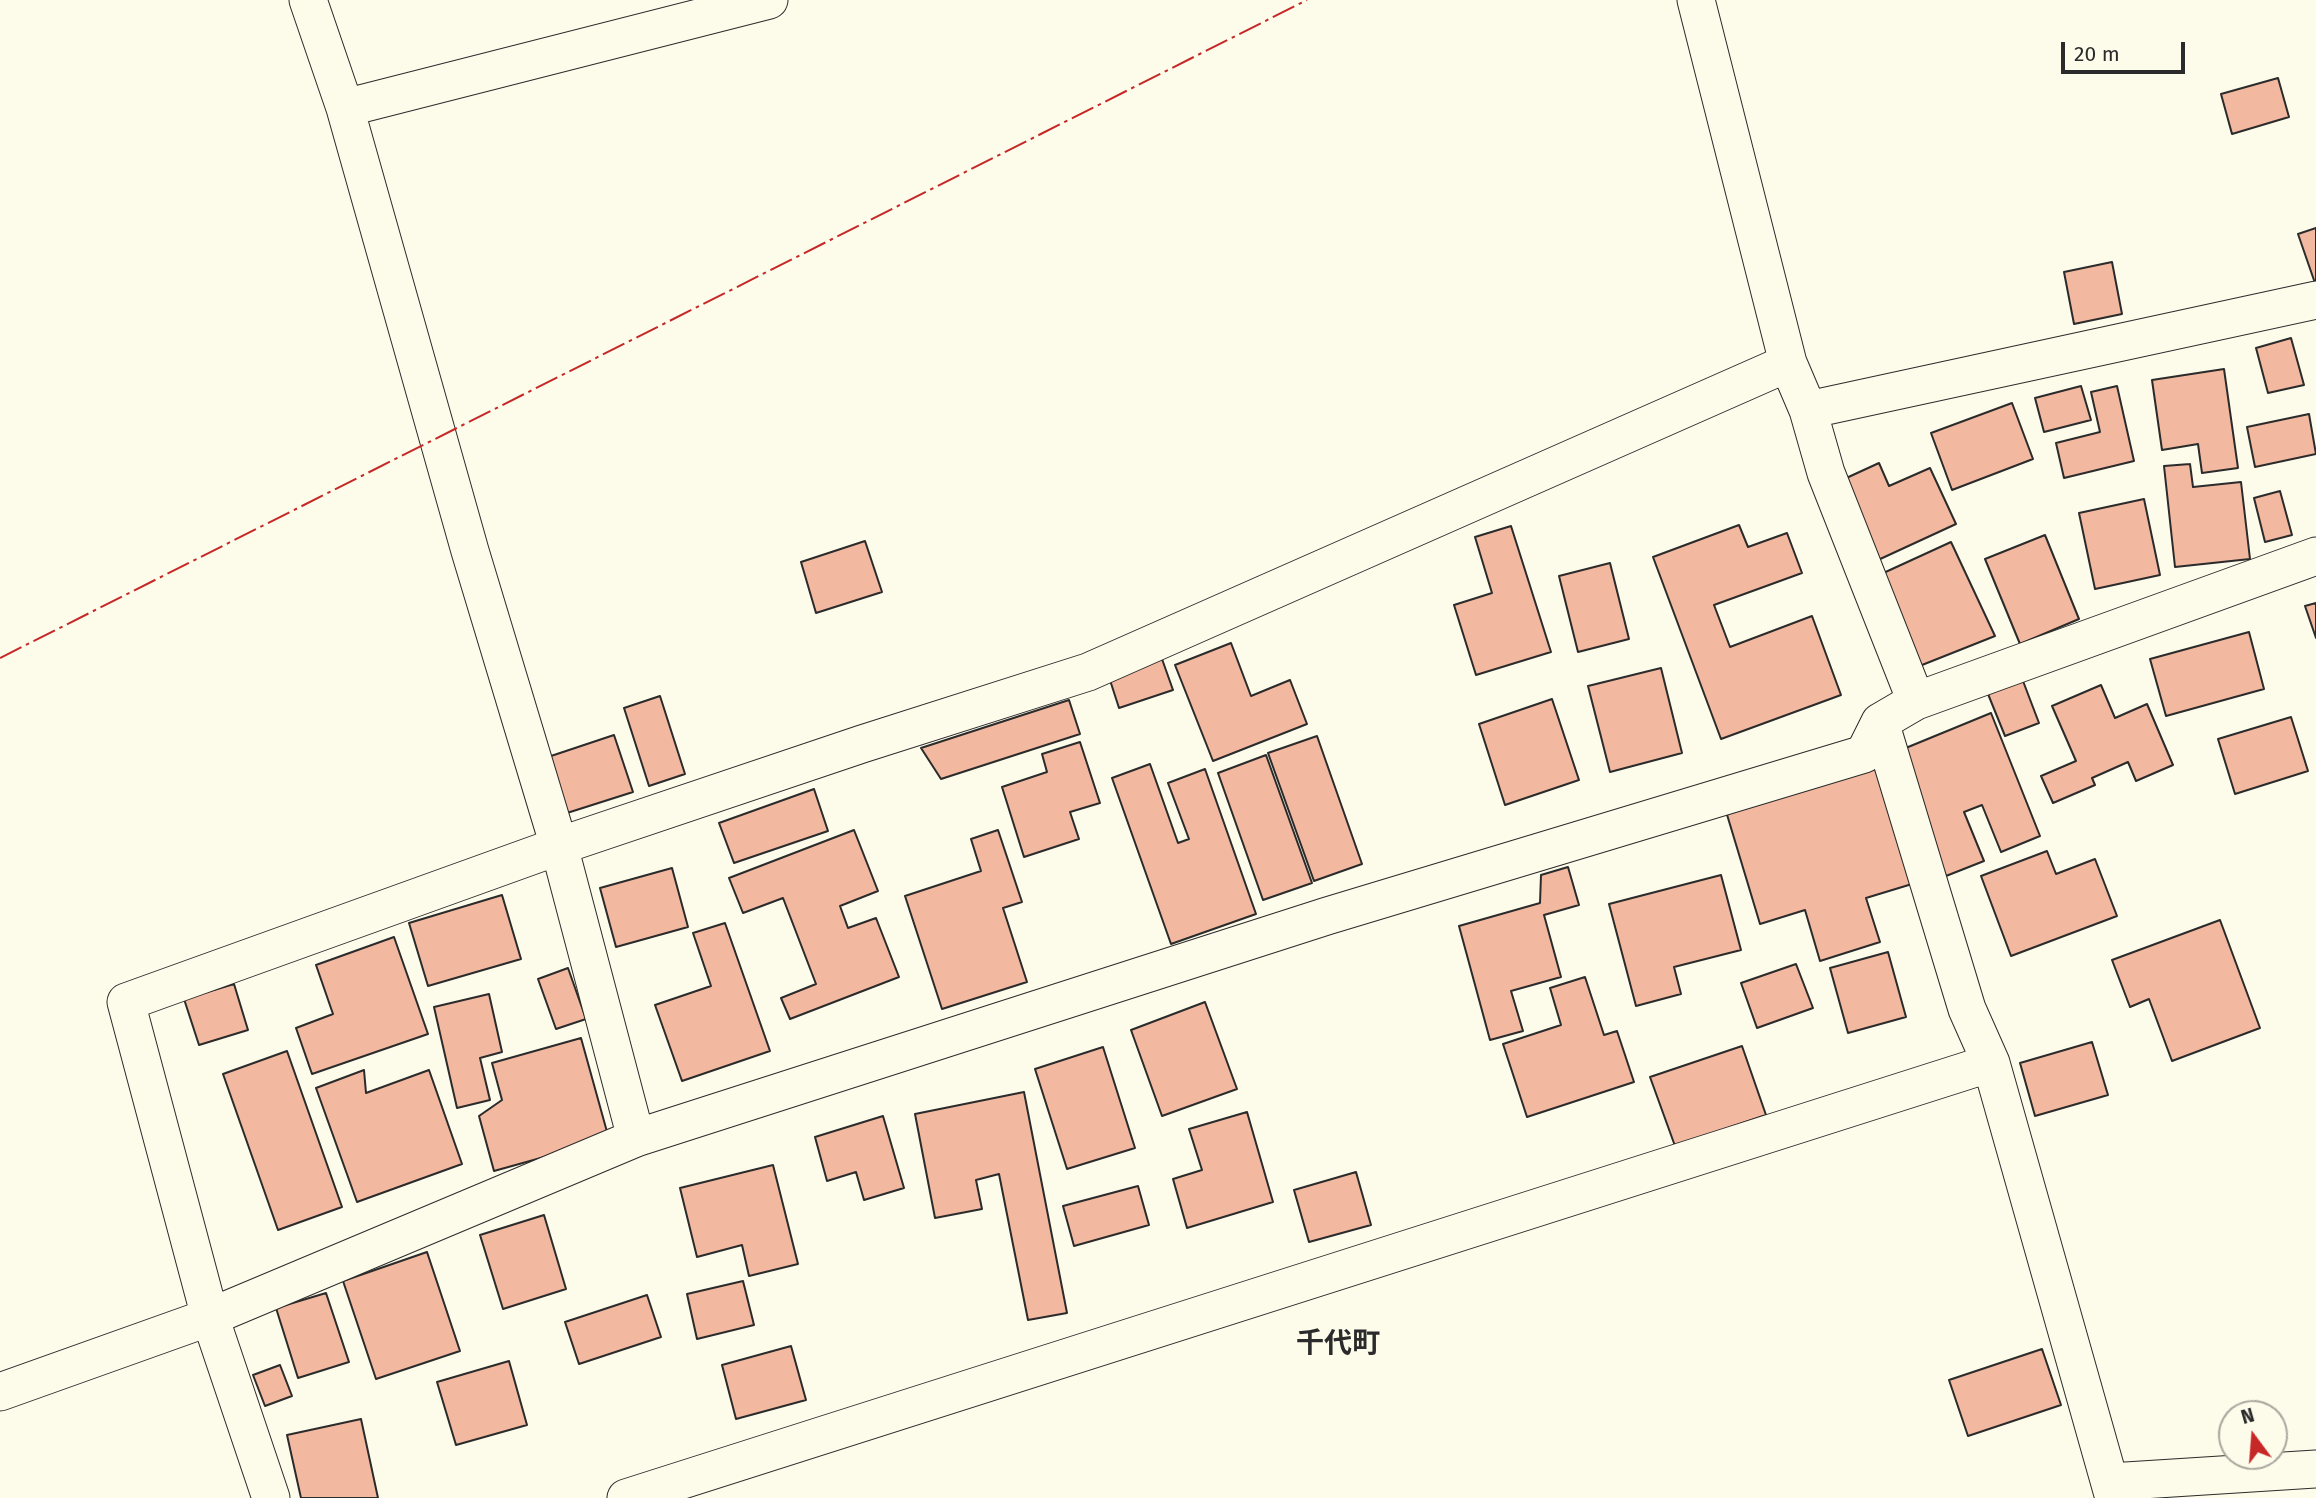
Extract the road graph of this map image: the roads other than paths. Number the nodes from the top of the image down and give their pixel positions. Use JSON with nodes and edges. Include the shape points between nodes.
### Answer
{"nodes":[{"id":1,"x":307,"y":0,"type":"edge"},
{"id":2,"x":769,"y":0,"type":"edge"},
{"id":3,"x":1696,"y":0,"type":"edge"},
{"id":4,"x":345,"y":108,"type":"junction"},
{"id":5,"x":2316,"y":300,"type":"edge"},
{"id":6,"x":1788,"y":363,"type":"junction"},
{"id":7,"x":1808,"y":410,"type":"junction"},
{"id":8,"x":2316,"y":556,"type":"edge"},
{"id":9,"x":1916,"y":701,"type":"junction"},
{"id":10,"x":1880,"y":722,"type":"junction"},
{"id":11,"x":559,"y":846,"type":"junction"},
{"id":12,"x":1991,"y":1063,"type":"junction"},
{"id":13,"x":636,"y":1138,"type":"junction"},
{"id":14,"x":210,"y":1317,"type":"junction"},
{"id":15,"x":0,"y":1392,"type":"edge"},
{"id":16,"x":2316,"y":1469,"type":"edge"},
{"id":17,"x":2112,"y":1490,"type":"edge"},
{"id":18,"x":271,"y":1498,"type":"edge"},
{"id":19,"x":626,"y":1498,"type":"edge"}],
"edges":[{"from":1,"to":4,"type":"street"},
{"from":2,"to":4,"type":"street"},
{"from":3,"to":6,"type":"street"},
{"from":4,"to":11,"type":"street"},
{"from":5,"to":7,"type":"street"},
{"from":6,"to":7,"type":"street"},
{"from":6,"to":11,"type":"street","via":[[1088,672]]},
{"from":7,"to":9,"type":"street","via":[[1825,473]]},
{"from":8,"to":9,"type":"street"},
{"from":9,"to":10,"type":"street"},
{"from":10,"to":12,"type":"street","via":[[1967,1009]]},
{"from":10,"to":13,"type":"street","via":[[1864,754],[1327,916]]},
{"from":11,"to":13,"type":"street"},
{"from":11,"to":14,"type":"street","via":[[126,1002]]},
{"from":12,"to":17,"type":"street"},
{"from":12,"to":19,"type":"street"},
{"from":13,"to":14,"type":"street"},
{"from":14,"to":15,"type":"street"},
{"from":14,"to":18,"type":"street"},
{"from":16,"to":17,"type":"street"}]}
